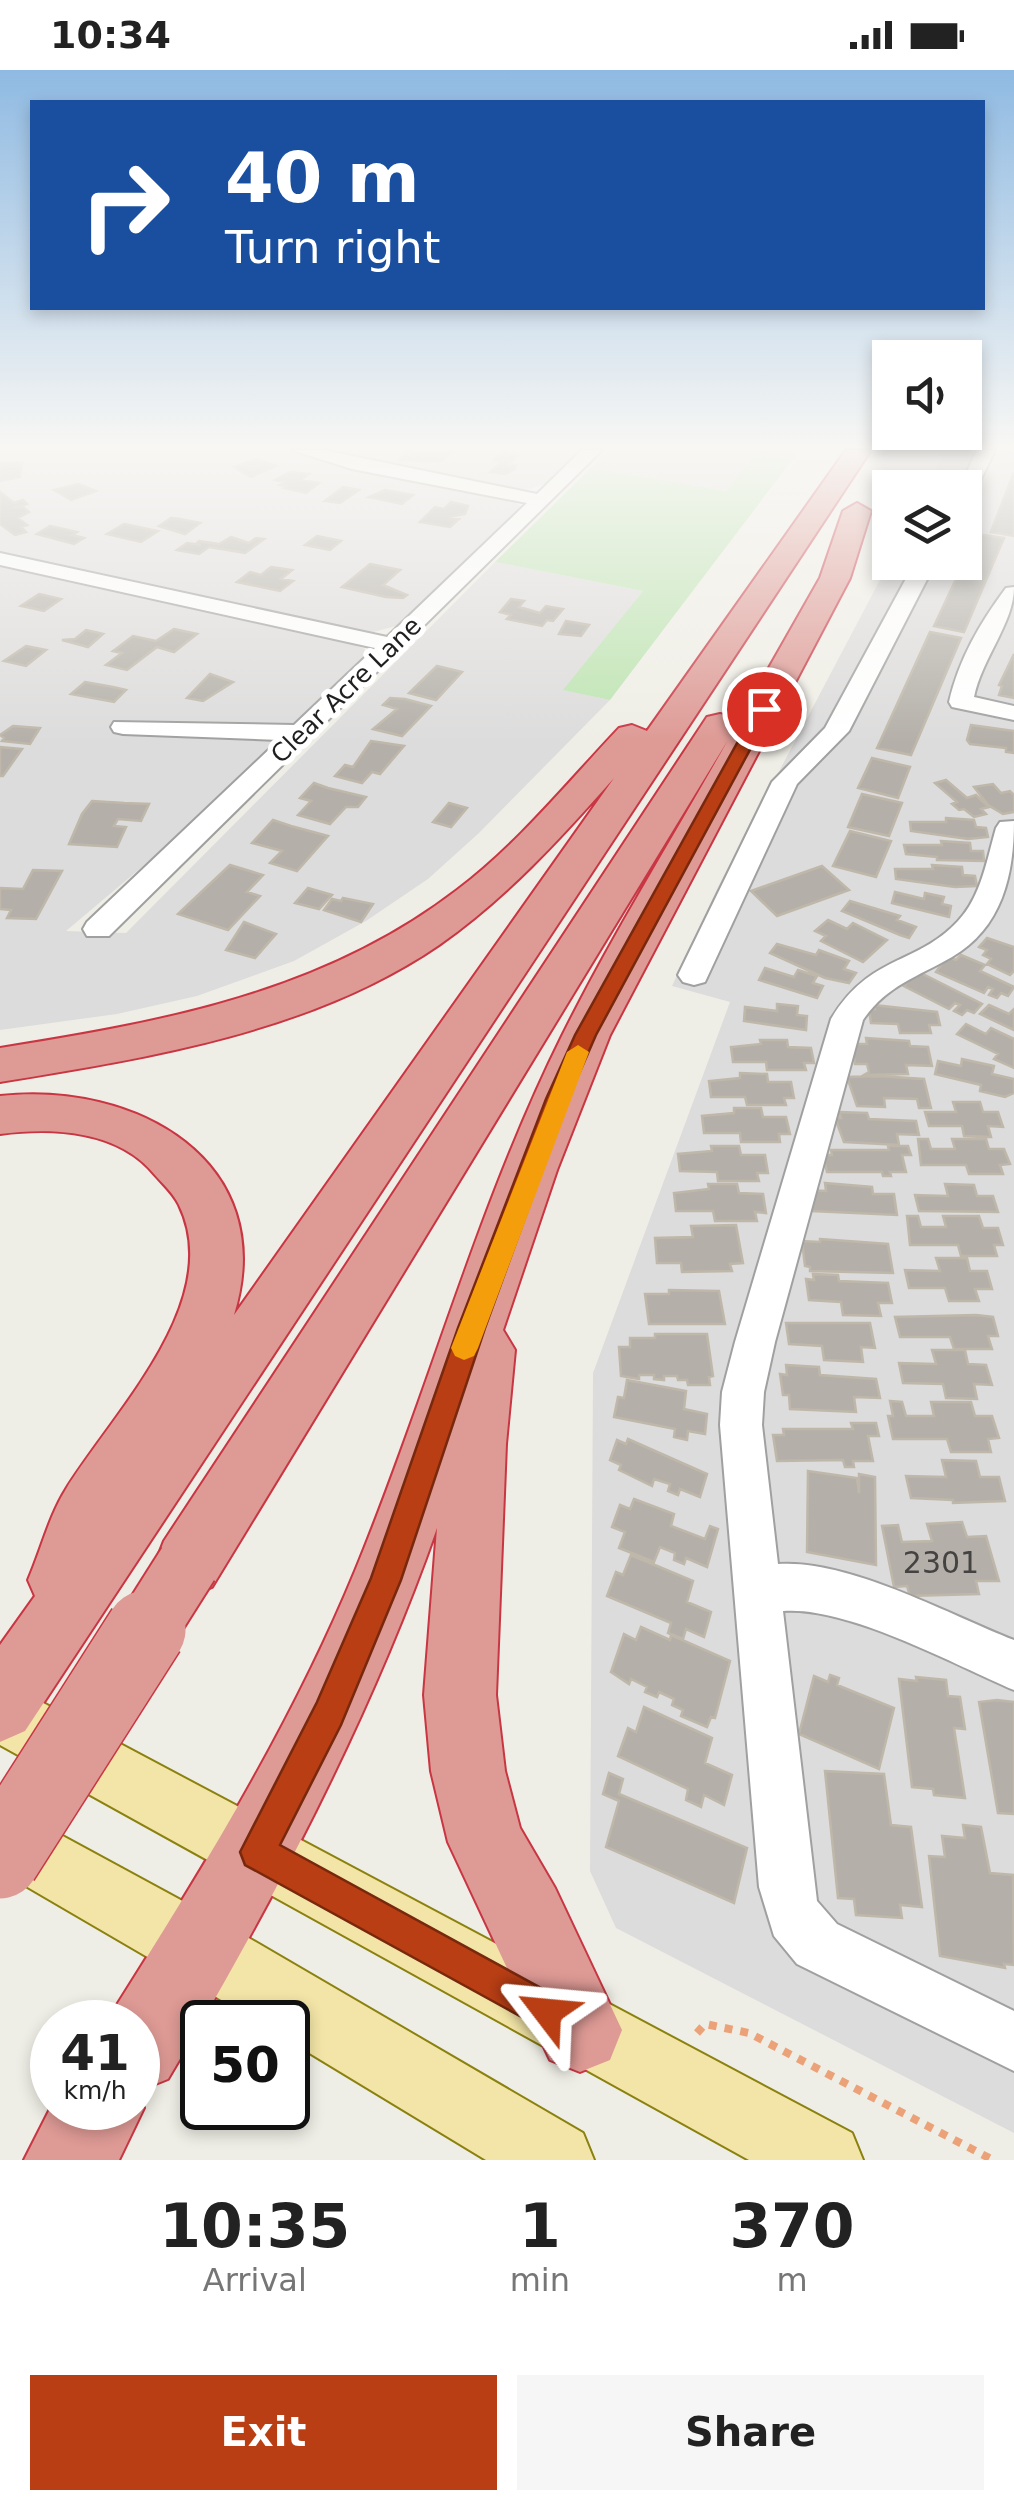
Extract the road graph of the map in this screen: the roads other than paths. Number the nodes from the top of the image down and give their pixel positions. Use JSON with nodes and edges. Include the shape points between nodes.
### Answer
{"nodes":[{"id":1,"x":493,"y":548,"type":"edge"},
{"id":2,"x":792,"y":548,"type":"edge"},
{"id":3,"x":834,"y":548,"type":"edge"},
{"id":4,"x":846,"y":548,"type":"edge"},
{"id":5,"x":0,"y":558,"type":"edge"},
{"id":6,"x":916,"y":580,"type":"edge"},
{"id":7,"x":1014,"y":593,"type":"edge"},
{"id":8,"x":730,"y":637,"type":"junction"},
{"id":9,"x":393,"y":645,"type":"junction"},
{"id":10,"x":1014,"y":713,"type":"edge"},
{"id":11,"x":124,"y":727,"type":"dead end"},
{"id":12,"x":302,"y":733,"type":"junction"},
{"id":13,"x":1014,"y":828,"type":"edge"},
{"id":14,"x":98,"y":929,"type":"dead end"},
{"id":15,"x":694,"y":975,"type":"dead end"},
{"id":16,"x":0,"y":1064,"type":"edge"},
{"id":17,"x":0,"y":1115,"type":"edge"},
{"id":18,"x":491,"y":1275,"type":"junction"},
{"id":19,"x":103,"y":1522,"type":"junction"},
{"id":20,"x":759,"y":1589,"type":"junction"},
{"id":21,"x":1014,"y":1665,"type":"edge"},
{"id":22,"x":0,"y":1685,"type":"edge"},
{"id":23,"x":0,"y":1709,"type":"edge"},
{"id":24,"x":0,"y":1835,"type":"edge"},
{"id":25,"x":257,"y":1852,"type":"junction"},
{"id":26,"x":0,"y":1859,"type":"edge"},
{"id":27,"x":199,"y":1947,"type":"junction"},
{"id":28,"x":160,"y":2012,"type":"edge"},
{"id":29,"x":580,"y":2030,"type":"junction"},
{"id":30,"x":1014,"y":2042,"type":"edge"},
{"id":31,"x":87,"y":2130,"type":"edge"},
{"id":32,"x":68,"y":2160,"type":"edge"},
{"id":33,"x":556,"y":2160,"type":"edge"},
{"id":34,"x":825,"y":2160,"type":"edge"}],
"edges":[{"from":1,"to":9,"type":"street","name":"Clear Acre Lane"},
{"from":2,"to":8,"type":"highway"},
{"from":3,"to":26,"type":"highway","bridge":true},
{"from":4,"to":18,"type":"highway","bridge":true,"via":[[586,1035]]},
{"from":5,"to":9,"type":"street"},
{"from":6,"to":15,"type":"street","via":[[836,731],[785,782]]},
{"from":7,"to":10,"type":"street","via":[[990,625],[961,702]]},
{"from":8,"to":16,"type":"highway","via":[[514,864],[470,902],[378,961],[233,1019]]},
{"from":8,"to":19,"type":"highway"},
{"from":9,"to":12,"type":"street","name":"Clear Acre Lane"},
{"from":11,"to":12,"type":"street"},
{"from":12,"to":14,"type":"street","name":"Clear Acre Lane"},
{"from":13,"to":20,"type":"street","via":[[990,894],[966,932],[877,980],[847,1019],[743,1392]]},
{"from":17,"to":19,"type":"highway","via":[[59,1114],[126,1129],[188,1170],[215,1222],[219,1246],[208,1314]]},
{"from":18,"to":25,"type":"highway","via":[[385,1580],[329,1713]]},
{"from":18,"to":29,"type":"highway","via":[[460,1695],[468,1771],[486,1842]]},
{"from":19,"to":22,"type":"highway"},
{"from":19,"to":23,"type":"highway"},
{"from":20,"to":21,"type":"street","via":[[800,1586],[841,1594]]},
{"from":20,"to":30,"type":"street","via":[[794,1916],[817,1944]]},
{"from":23,"to":25,"type":"main road"},
{"from":24,"to":27,"type":"main road"},
{"from":25,"to":27,"type":"highway"},
{"from":25,"to":29,"type":"main road"},
{"from":27,"to":28,"type":"highway"},
{"from":27,"to":33,"type":"main road"},
{"from":29,"to":34,"type":"main road"},
{"from":31,"to":32,"type":"highway"}]}
